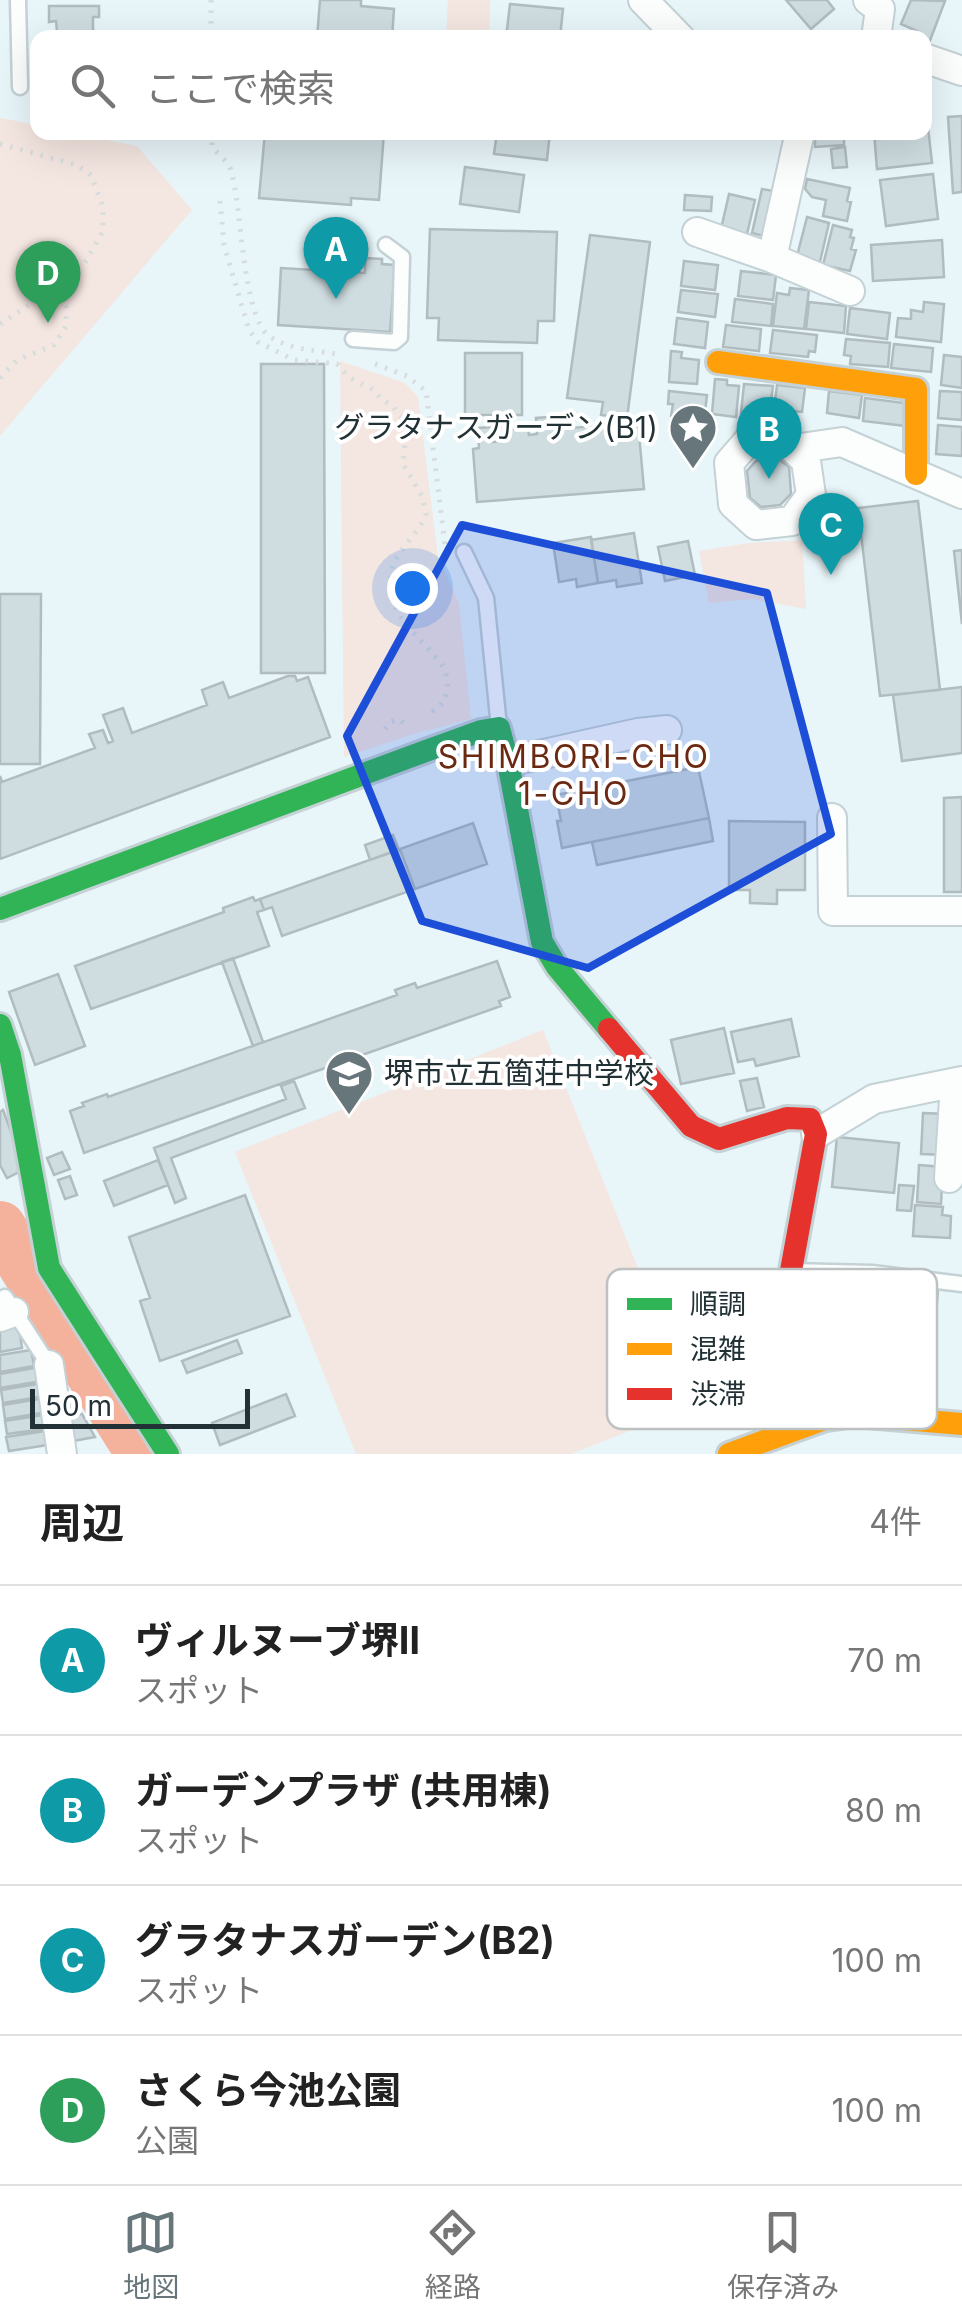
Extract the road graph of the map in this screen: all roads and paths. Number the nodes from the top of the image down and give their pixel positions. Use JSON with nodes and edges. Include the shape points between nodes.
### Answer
{"nodes":[{"id":1,"x":18,"y":0,"type":"edge"},
{"id":2,"x":211,"y":0,"type":"edge"},
{"id":3,"x":643,"y":0,"type":"edge"},
{"id":4,"x":868,"y":0,"type":"edge"},
{"id":5,"x":211,"y":30,"type":"edge"},
{"id":6,"x":672,"y":30,"type":"edge"},
{"id":7,"x":877,"y":30,"type":"edge"},
{"id":8,"x":932,"y":61,"type":"edge"},
{"id":9,"x":962,"y":71,"type":"edge"},
{"id":10,"x":20,"y":87,"type":"dead end"},
{"id":11,"x":212,"y":140,"type":"edge"},
{"id":12,"x":798,"y":140,"type":"edge"},
{"id":13,"x":0,"y":144,"type":"edge"},
{"id":14,"x":220,"y":201,"type":"dead end"},
{"id":15,"x":697,"y":232,"type":"dead end"},
{"id":16,"x":386,"y":245,"type":"dead end"},
{"id":17,"x":772,"y":258,"type":"junction"},
{"id":18,"x":52,"y":288,"type":"junction"},
{"id":19,"x":850,"y":292,"type":"dead end"},
{"id":20,"x":0,"y":324,"type":"edge"},
{"id":21,"x":352,"y":339,"type":"dead end"},
{"id":22,"x":352,"y":356,"type":"dead end"},
{"id":23,"x":718,"y":362,"type":"dead end"},
{"id":24,"x":371,"y":363,"type":"dead end"},
{"id":25,"x":0,"y":378,"type":"edge"},
{"id":26,"x":794,"y":449,"type":"dead end"},
{"id":27,"x":916,"y":474,"type":"junction"},
{"id":28,"x":962,"y":494,"type":"edge"},
{"id":29,"x":464,"y":552,"type":"dead end"},
{"id":30,"x":446,"y":558,"type":"dead end"},
{"id":31,"x":421,"y":718,"type":"dead end"},
{"id":32,"x":499,"y":728,"type":"junction"},
{"id":33,"x":668,"y":730,"type":"dead end"},
{"id":34,"x":508,"y":762,"type":"junction"},
{"id":35,"x":832,"y":818,"type":"dead end"},
{"id":36,"x":0,"y":908,"type":"edge"},
{"id":37,"x":962,"y":912,"type":"edge"},
{"id":38,"x":0,"y":1024,"type":"edge"},
{"id":39,"x":959,"y":1082,"type":"edge"},
{"id":40,"x":816,"y":1134,"type":"junction"},
{"id":41,"x":949,"y":1178,"type":"dead end"},
{"id":42,"x":790,"y":1269,"type":"edge"},
{"id":43,"x":937,"y":1281,"type":"edge"},
{"id":44,"x":962,"y":1284,"type":"edge"},
{"id":45,"x":6,"y":1309,"type":"edge"},
{"id":46,"x":49,"y":1365,"type":"joint"},
{"id":47,"x":937,"y":1422,"type":"edge"},
{"id":48,"x":962,"y":1424,"type":"edge"},
{"id":49,"x":798,"y":1429,"type":"edge"},
{"id":50,"x":62,"y":1454,"type":"edge"},
{"id":51,"x":168,"y":1454,"type":"edge"},
{"id":52,"x":729,"y":1454,"type":"edge"}],
"edges":[{"from":1,"to":10,"type":"lane"},
{"from":2,"to":5,"type":"path"},
{"from":3,"to":6,"type":"street"},
{"from":4,"to":7,"type":"street","via":[[880,9]]},
{"from":8,"to":9,"type":"street"},
{"from":11,"to":22,"type":"path","via":[[231,167],[247,279],[267,335],[294,347]]},
{"from":12,"to":17,"type":"street"},
{"from":13,"to":18,"type":"path","via":[[77,165],[90,175],[102,207],[102,232],[84,264]]},
{"from":14,"to":31,"type":"path","via":[[224,245],[258,342],[294,360],[337,364],[392,405],[408,426],[403,464],[426,514],[391,571],[390,592],[398,617],[444,667],[448,684],[445,701]]},
{"from":15,"to":17,"type":"street"},
{"from":16,"to":21,"type":"lane","via":[[402,257],[400,337]]},
{"from":17,"to":19,"type":"street"},
{"from":18,"to":20,"type":"path"},
{"from":18,"to":25,"type":"path","via":[[66,307],[66,326],[54,346],[17,360]]},
{"from":23,"to":27,"type":"street","via":[[916,389]]},
{"from":24,"to":30,"type":"path","via":[[408,376],[426,391]]},
{"from":26,"to":27,"type":"street","via":[[842,442]]},
{"from":27,"to":28,"type":"street"},
{"from":29,"to":32,"type":"lane","via":[[486,598]]},
{"from":32,"to":34,"type":"street"},
{"from":32,"to":36,"type":"street"},
{"from":33,"to":34,"type":"street"},
{"from":34,"to":40,"type":"street","via":[[542,942],[556,967],[691,1126],[720,1139],[787,1118],[810,1118]]},
{"from":35,"to":37,"type":"street","via":[[833,911]]},
{"from":38,"to":51,"type":"street","via":[[49,1268]]},
{"from":39,"to":40,"type":"street","via":[[874,1098]]},
{"from":39,"to":41,"type":"street"},
{"from":40,"to":42,"type":"street"},
{"from":43,"to":44,"type":"lane"},
{"from":45,"to":46,"type":"lane"},
{"from":46,"to":50,"type":"street"},
{"from":47,"to":48,"type":"street"},
{"from":49,"to":52,"type":"street"}]}
